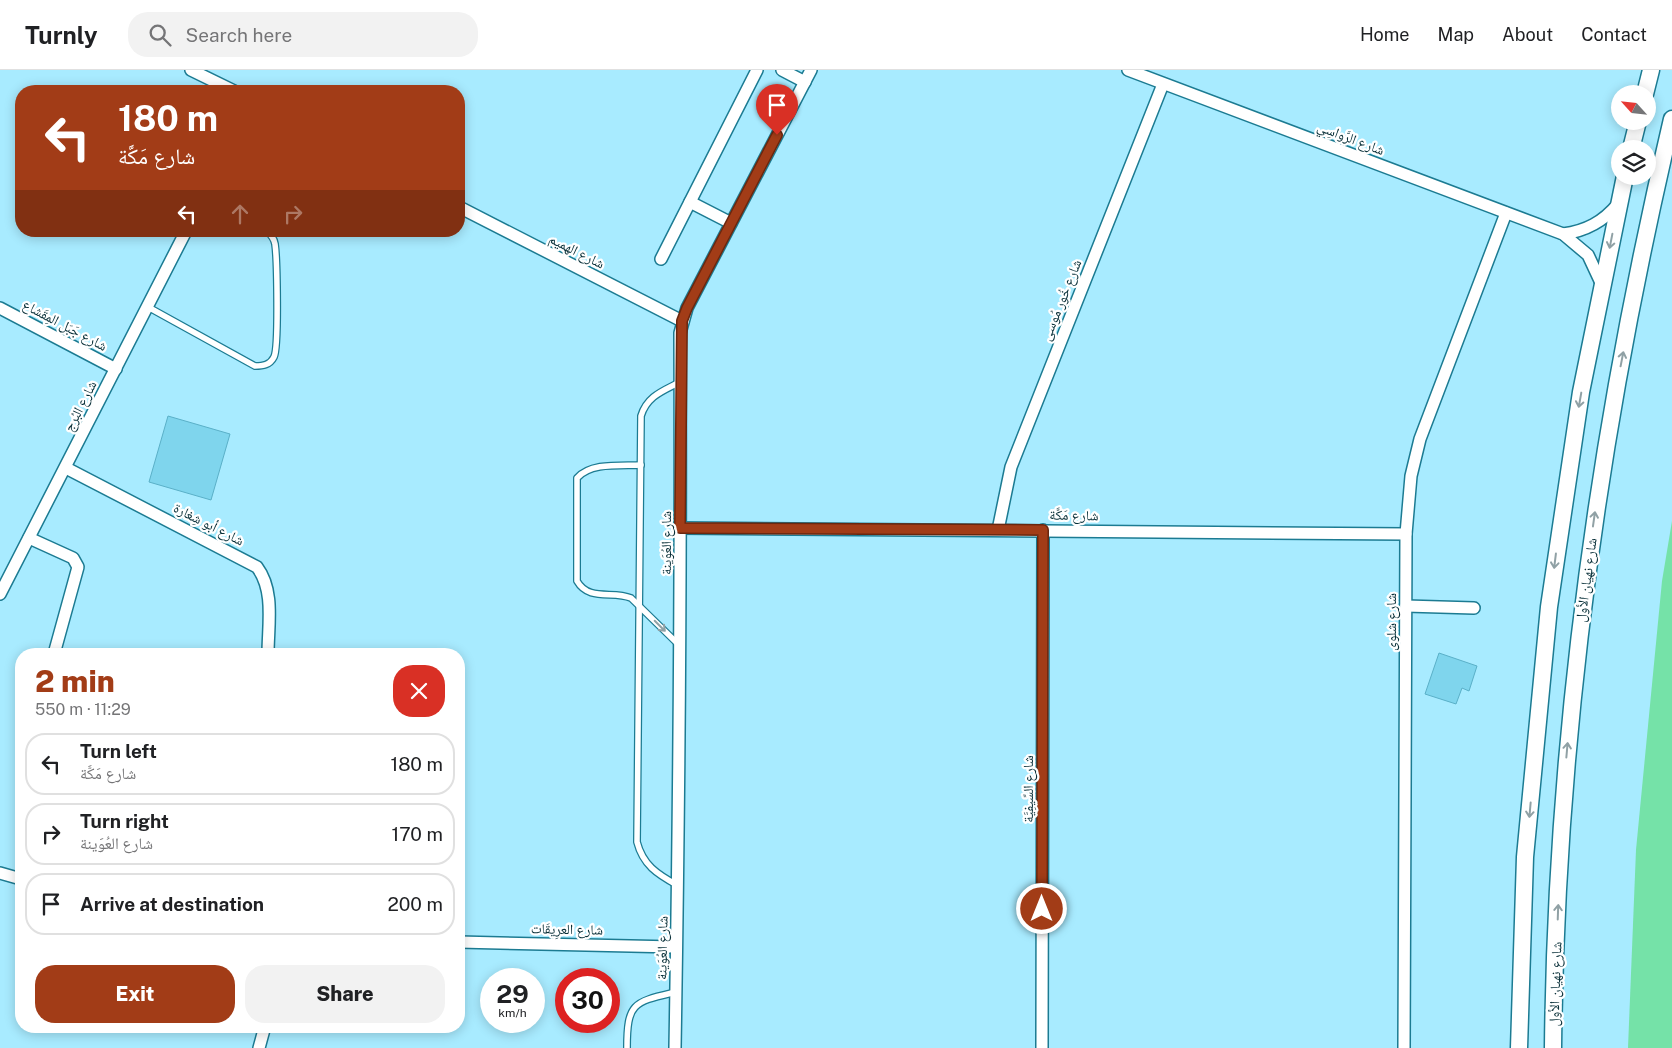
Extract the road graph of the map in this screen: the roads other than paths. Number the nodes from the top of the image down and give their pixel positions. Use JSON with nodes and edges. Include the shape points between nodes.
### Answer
{"nodes":[{"id":1,"x":191,"y":70,"type":"edge"},
{"id":2,"x":757,"y":70,"type":"edge"},
{"id":3,"x":782,"y":70,"type":"edge"},
{"id":4,"x":811,"y":70,"type":"edge"},
{"id":5,"x":1128,"y":70,"type":"edge"},
{"id":6,"x":1651,"y":70,"type":"edge"},
{"id":7,"x":805,"y":82,"type":"junction"},
{"id":8,"x":1163,"y":84,"type":"junction"},
{"id":9,"x":222,"y":85,"type":"edge"},
{"id":10,"x":1647,"y":85,"type":"edge"},
{"id":11,"x":1672,"y":119,"type":"edge"},
{"id":12,"x":1623,"y":185,"type":"edge"},
{"id":13,"x":690,"y":202,"type":"junction"},
{"id":14,"x":1618,"y":204,"type":"junction"},
{"id":15,"x":465,"y":209,"type":"edge"},
{"id":16,"x":1506,"y":213,"type":"junction"},
{"id":17,"x":731,"y":223,"type":"junction"},
{"id":18,"x":1563,"y":234,"type":"junction"},
{"id":19,"x":183,"y":237,"type":"edge"},
{"id":20,"x":272,"y":237,"type":"edge"},
{"id":21,"x":661,"y":259,"type":"dead end"},
{"id":22,"x":1602,"y":285,"type":"junction"},
{"id":23,"x":148,"y":307,"type":"junction"},
{"id":24,"x":0,"y":308,"type":"edge"},
{"id":25,"x":682,"y":321,"type":"junction"},
{"id":26,"x":116,"y":369,"type":"junction"},
{"id":27,"x":680,"y":382,"type":"junction"},
{"id":28,"x":641,"y":464,"type":"junction"},
{"id":29,"x":66,"y":468,"type":"junction"},
{"id":30,"x":680,"y":528,"type":"junction"},
{"id":31,"x":998,"y":530,"type":"junction"},
{"id":32,"x":1043,"y":530,"type":"junction"},
{"id":33,"x":1406,"y":534,"type":"junction"},
{"id":34,"x":29,"y":538,"type":"junction"},
{"id":35,"x":0,"y":594,"type":"edge"},
{"id":36,"x":640,"y":605,"type":"junction"},
{"id":37,"x":1406,"y":606,"type":"junction"},
{"id":38,"x":1474,"y":608,"type":"dead end"},
{"id":39,"x":681,"y":646,"type":"junction"},
{"id":40,"x":56,"y":648,"type":"edge"},
{"id":41,"x":268,"y":648,"type":"edge"},
{"id":42,"x":0,"y":873,"type":"edge"},
{"id":43,"x":15,"y":877,"type":"edge"},
{"id":44,"x":679,"y":886,"type":"junction"},
{"id":45,"x":465,"y":942,"type":"edge"},
{"id":46,"x":675,"y":947,"type":"junction"},
{"id":47,"x":676,"y":992,"type":"junction"},
{"id":48,"x":263,"y":1033,"type":"edge"},
{"id":49,"x":259,"y":1048,"type":"edge"},
{"id":50,"x":627,"y":1048,"type":"edge"},
{"id":51,"x":676,"y":1048,"type":"edge"},
{"id":52,"x":1042,"y":1048,"type":"edge"},
{"id":53,"x":1404,"y":1048,"type":"edge"},
{"id":54,"x":1519,"y":1048,"type":"edge"},
{"id":55,"x":1553,"y":1048,"type":"edge"}],
"edges":[{"from":1,"to":9,"type":"street"},
{"from":2,"to":13,"type":"street"},
{"from":3,"to":7,"type":"street"},
{"from":4,"to":7,"type":"street","name":"شارع العُوَينة"},
{"from":5,"to":8,"type":"street","name":"شارع الرَّواسِي"},
{"from":6,"to":10,"type":"main road"},
{"from":7,"to":17,"type":"street","name":"شارع العُوَينة"},
{"from":8,"to":16,"type":"street","name":"شارع الرَّواسِي"},
{"from":8,"to":31,"type":"street","name":"شارع خُور مُوسى","via":[[1014,458]]},
{"from":55,"to":11,"type":"main road","name":"شارع نهيان الأول","one_way":true,"via":[[1563,804],[1587,564],[1636,280]]},
{"from":12,"to":14,"type":"main road"},
{"from":13,"to":17,"type":"street"},
{"from":13,"to":21,"type":"street"},
{"from":14,"to":18,"type":"street","via":[[1598,223],[1581,231]]},
{"from":14,"to":22,"type":"main road","one_way":true},
{"from":15,"to":25,"type":"street","name":"شارع الهميم"},
{"from":16,"to":18,"type":"street","name":"شارع الرَّواسِي"},
{"from":16,"to":33,"type":"street","name":"شارع شلوى","via":[[1420,439],[1411,476]]},
{"from":17,"to":25,"type":"street","name":"شارع العُوَينة"},
{"from":18,"to":22,"type":"street","name":"شارع الرَّواسِي","via":[[1588,255]]},
{"from":19,"to":23,"type":"street","name":"شارع البُرج"},
{"from":20,"to":23,"type":"lane","via":[[275,247],[276,348],[267,364],[255,366]]},
{"from":22,"to":54,"type":"main road","one_way":true,"via":[[1568,472],[1540,688],[1525,857]]},
{"from":23,"to":26,"type":"street","name":"شارع البُرج"},
{"from":24,"to":26,"type":"street","name":"شارع جَبَل المِقَشاع"},
{"from":25,"to":27,"type":"street","name":"شارع العُوَينة"},
{"from":26,"to":29,"type":"street","name":"شارع البُرج"},
{"from":27,"to":28,"type":"lane","via":[[652,396],[643,408],[640,416]]},
{"from":27,"to":30,"type":"street","name":"شارع العُوَينة"},
{"from":28,"to":36,"type":"lane"},
{"from":28,"to":36,"type":"lane","via":[[587,470],[576,483],[577,582],[592,594],[626,596]]},
{"from":29,"to":34,"type":"street","name":"شارع البُرج"},
{"from":29,"to":41,"type":"street","name":"شارع أبو شِغارة","via":[[257,567],[268,588]]},
{"from":30,"to":31,"type":"street","name":"شارع مَكَّة"},
{"from":30,"to":39,"type":"street","name":"شارع العُوَينة"},
{"from":31,"to":32,"type":"street","name":"شارع مَكَّة"},
{"from":32,"to":33,"type":"street","name":"شارع مَكَّة"},
{"from":32,"to":52,"type":"street","name":"شارع السِّيفِيَّة"},
{"from":33,"to":37,"type":"street","name":"شارع شلوى"},
{"from":34,"to":35,"type":"street","name":"شارع البُرج"},
{"from":34,"to":40,"type":"street","via":[[73,558],[78,567]]},
{"from":36,"to":39,"type":"lane","one_way":true},
{"from":36,"to":44,"type":"lane","via":[[637,842],[645,863]]},
{"from":37,"to":38,"type":"street"},
{"from":37,"to":53,"type":"street","name":"شارع شلوى"},
{"from":39,"to":44,"type":"street","name":"شارع العُوَينة"},
{"from":42,"to":43,"type":"street"},
{"from":44,"to":46,"type":"street","name":"شارع العُوَينة"},
{"from":45,"to":46,"type":"street","name":"شارع العرِيقَات"},
{"from":46,"to":47,"type":"street","name":"شارع العُوَينة"},
{"from":47,"to":50,"type":"lane","via":[[650,998],[635,1006],[628,1020]]},
{"from":47,"to":51,"type":"street","name":"شارع العُوَينة"},
{"from":48,"to":49,"type":"street"}]}
